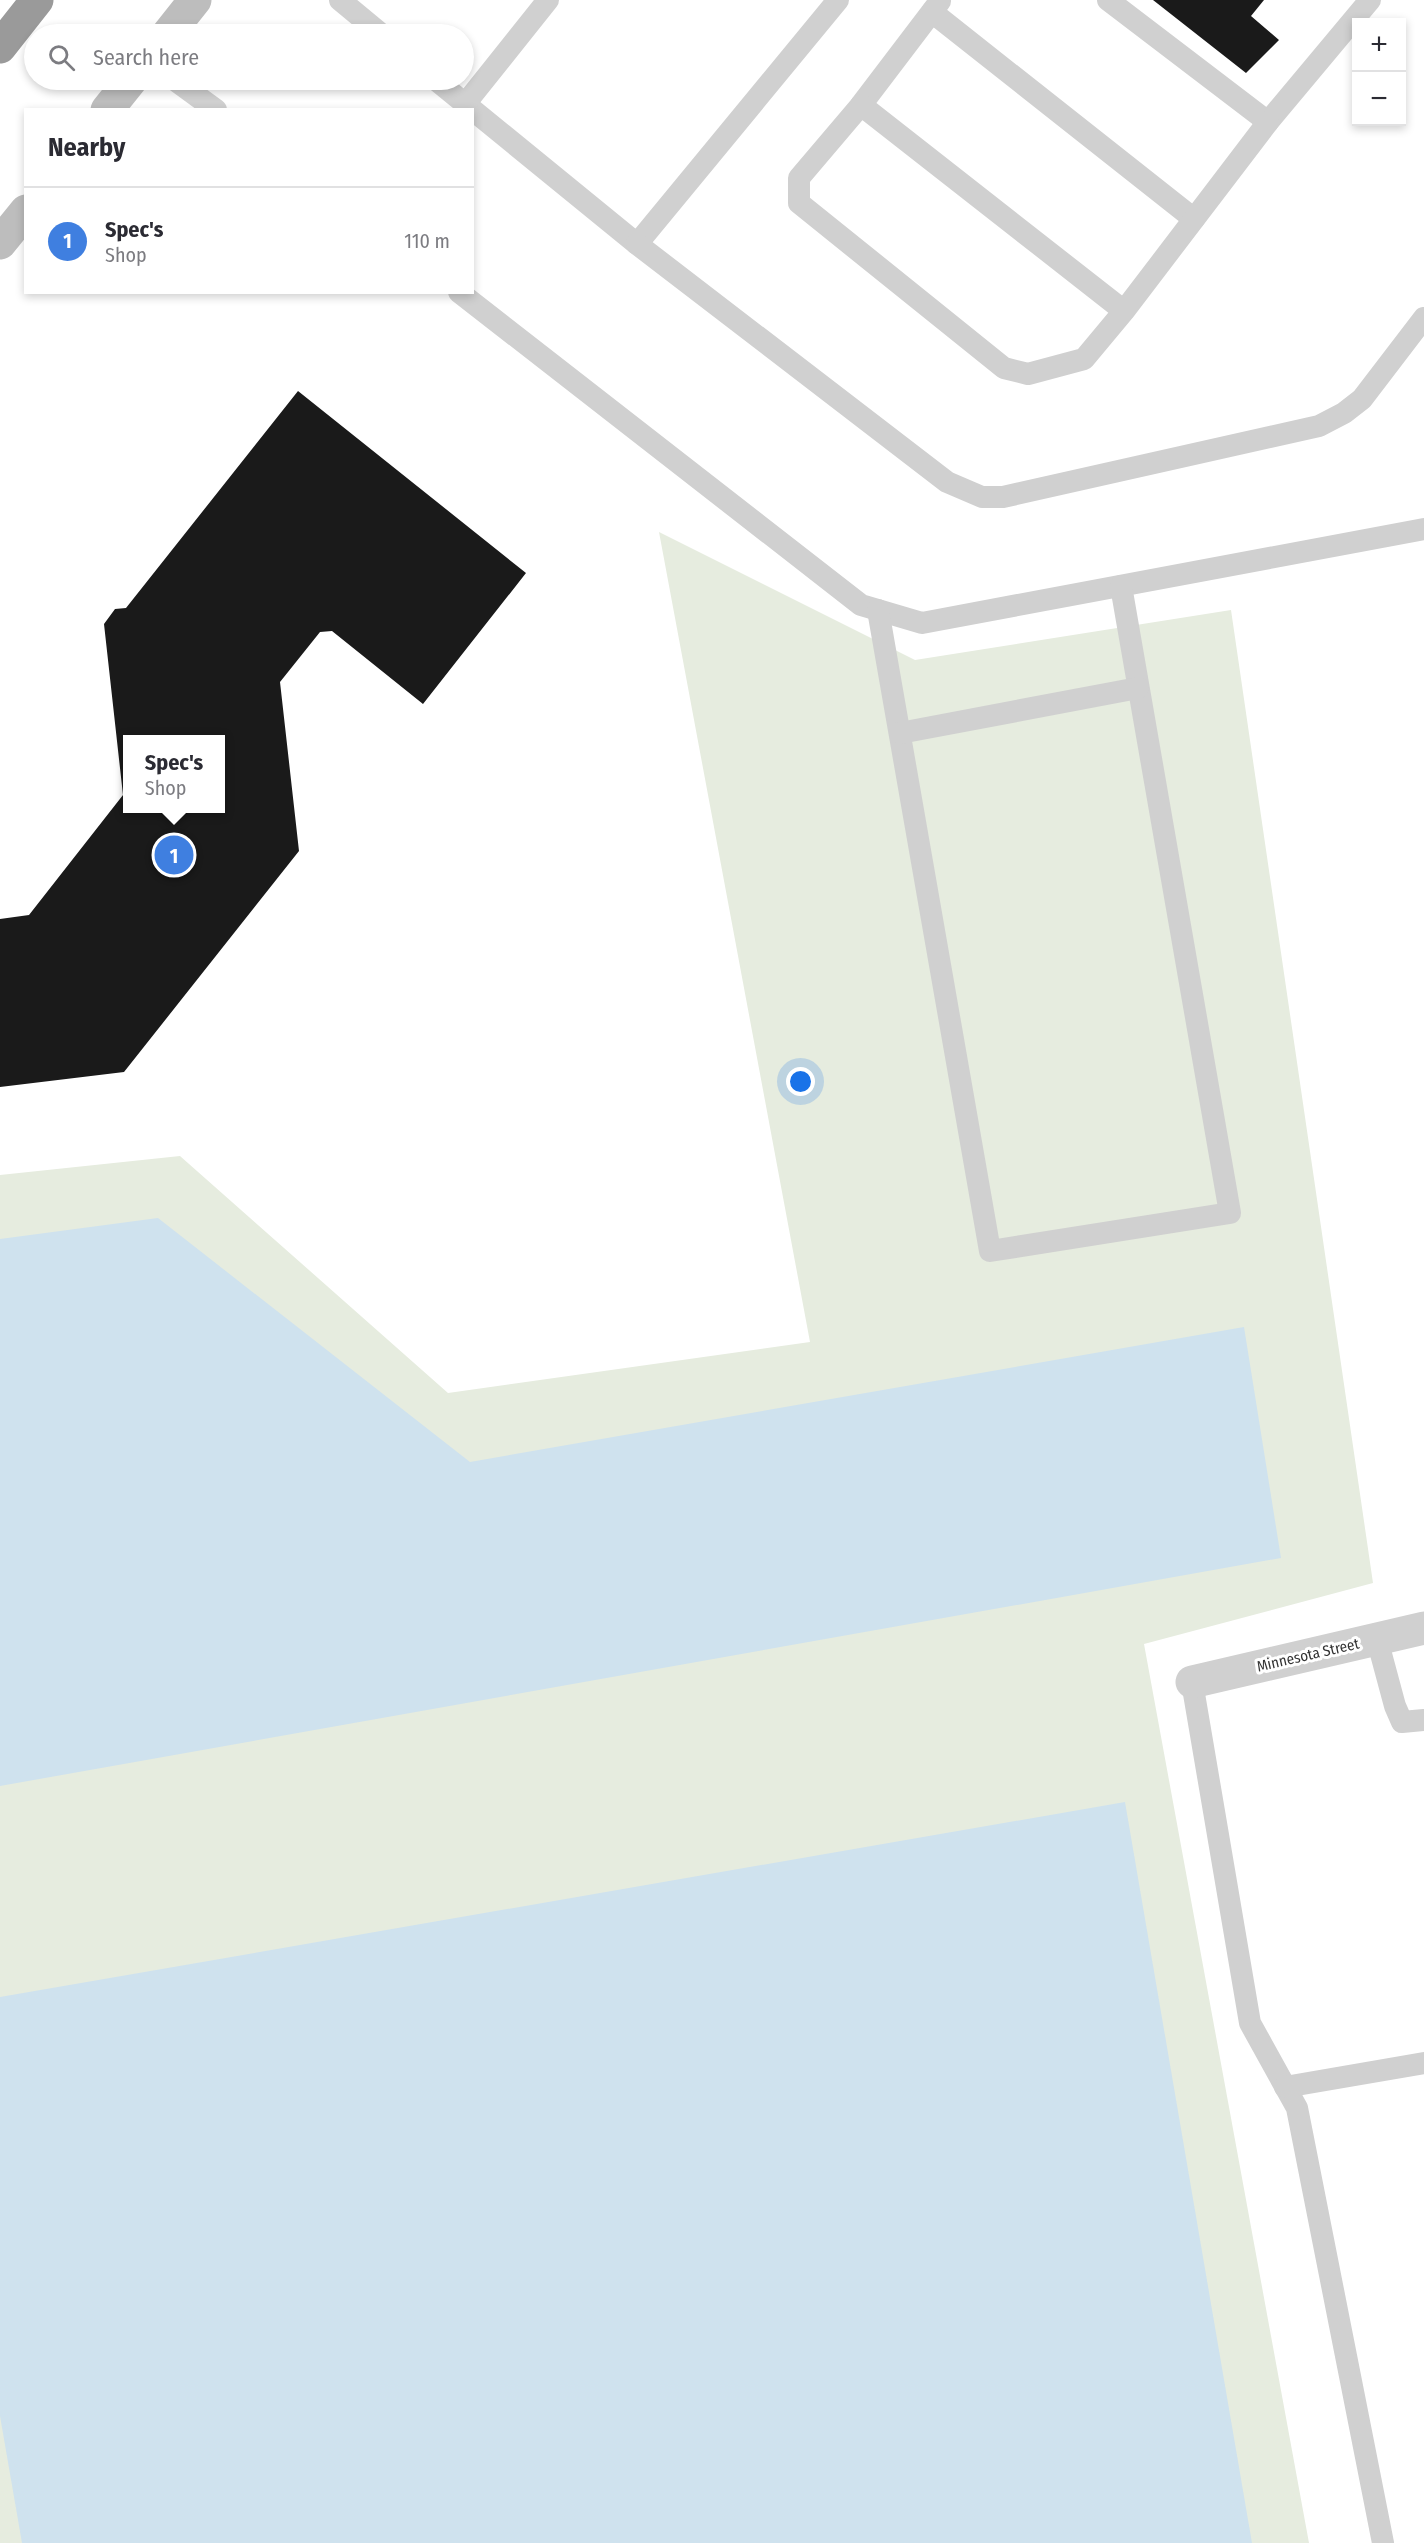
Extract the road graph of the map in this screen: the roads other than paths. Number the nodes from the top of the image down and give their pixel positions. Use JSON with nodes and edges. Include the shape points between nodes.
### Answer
{"nodes":[{"id":1,"x":37,"y":0,"type":"edge"},
{"id":2,"x":195,"y":0,"type":"edge"},
{"id":3,"x":340,"y":0,"type":"edge"},
{"id":4,"x":548,"y":0,"type":"edge"},
{"id":5,"x":838,"y":0,"type":"edge"},
{"id":6,"x":1108,"y":0,"type":"edge"},
{"id":7,"x":1370,"y":0,"type":"edge"},
{"id":8,"x":936,"y":6,"type":"edge"},
{"id":9,"x":176,"y":24,"type":"edge"},
{"id":10,"x":369,"y":24,"type":"edge"},
{"id":11,"x":0,"y":46,"type":"edge"},
{"id":12,"x":123,"y":90,"type":"edge"},
{"id":13,"x":189,"y":90,"type":"edge"},
{"id":14,"x":448,"y":90,"type":"edge"},
{"id":15,"x":465,"y":104,"type":"junction"},
{"id":16,"x":861,"y":105,"type":"junction"},
{"id":17,"x":109,"y":108,"type":"edge"},
{"id":18,"x":213,"y":108,"type":"edge"},
{"id":19,"x":470,"y":108,"type":"edge"},
{"id":20,"x":474,"y":111,"type":"edge"},
{"id":21,"x":1268,"y":122,"type":"junction"},
{"id":22,"x":24,"y":213,"type":"edge"},
{"id":23,"x":1194,"y":219,"type":"junction"},
{"id":24,"x":0,"y":243,"type":"edge"},
{"id":25,"x":637,"y":244,"type":"junction"},
{"id":26,"x":462,"y":294,"type":"edge"},
{"id":27,"x":1124,"y":311,"type":"junction"},
{"id":28,"x":1424,"y":318,"type":"edge"},
{"id":29,"x":1424,"y":529,"type":"edge"},
{"id":30,"x":1120,"y":586,"type":"junction"},
{"id":31,"x":878,"y":610,"type":"junction"},
{"id":32,"x":1138,"y":688,"type":"junction"},
{"id":33,"x":900,"y":733,"type":"junction"},
{"id":34,"x":1424,"y":1628,"type":"edge"},
{"id":35,"x":1377,"y":1639,"type":"junction"},
{"id":36,"x":1192,"y":1682,"type":"joint"},
{"id":37,"x":1424,"y":1720,"type":"edge"},
{"id":38,"x":1424,"y":2063,"type":"edge"},
{"id":39,"x":1286,"y":2087,"type":"junction"},
{"id":40,"x":1383,"y":2543,"type":"edge"}],
"edges":[{"from":1,"to":11,"type":"highway"},
{"from":2,"to":9,"type":"main road"},
{"from":3,"to":10,"type":"lane"},
{"from":4,"to":15,"type":"lane"},
{"from":5,"to":25,"type":"lane"},
{"from":6,"to":21,"type":"lane"},
{"from":7,"to":21,"type":"lane"},
{"from":8,"to":16,"type":"lane"},
{"from":8,"to":23,"type":"lane"},
{"from":12,"to":17,"type":"main road"},
{"from":13,"to":18,"type":"lane"},
{"from":14,"to":15,"type":"lane"},
{"from":15,"to":19,"type":"lane"},
{"from":16,"to":27,"type":"lane"},
{"from":16,"to":27,"type":"lane","via":[[799,178],[799,203],[1004,368],[1028,374],[1084,359]]},
{"from":20,"to":25,"type":"lane"},
{"from":21,"to":23,"type":"lane"},
{"from":22,"to":24,"type":"main road"},
{"from":23,"to":27,"type":"lane"},
{"from":25,"to":28,"type":"lane","via":[[948,483],[982,497],[1003,497],[1319,426],[1362,399]]},
{"from":26,"to":31,"type":"lane","via":[[861,605]]},
{"from":29,"to":30,"type":"lane"},
{"from":30,"to":31,"type":"lane","via":[[922,623]]},
{"from":30,"to":32,"type":"lane"},
{"from":31,"to":33,"type":"lane"},
{"from":32,"to":33,"type":"lane"},
{"from":32,"to":33,"type":"lane","via":[[1230,1213],[990,1251]]},
{"from":34,"to":35,"type":"street","name":"Minnesota Street"},
{"from":35,"to":36,"type":"street","name":"Minnesota Street"},
{"from":35,"to":37,"type":"lane","via":[[1402,1722]]},
{"from":36,"to":39,"type":"lane","via":[[1250,2023]]},
{"from":38,"to":39,"type":"lane"},
{"from":39,"to":40,"type":"lane","via":[[1298,2108]]}]}
